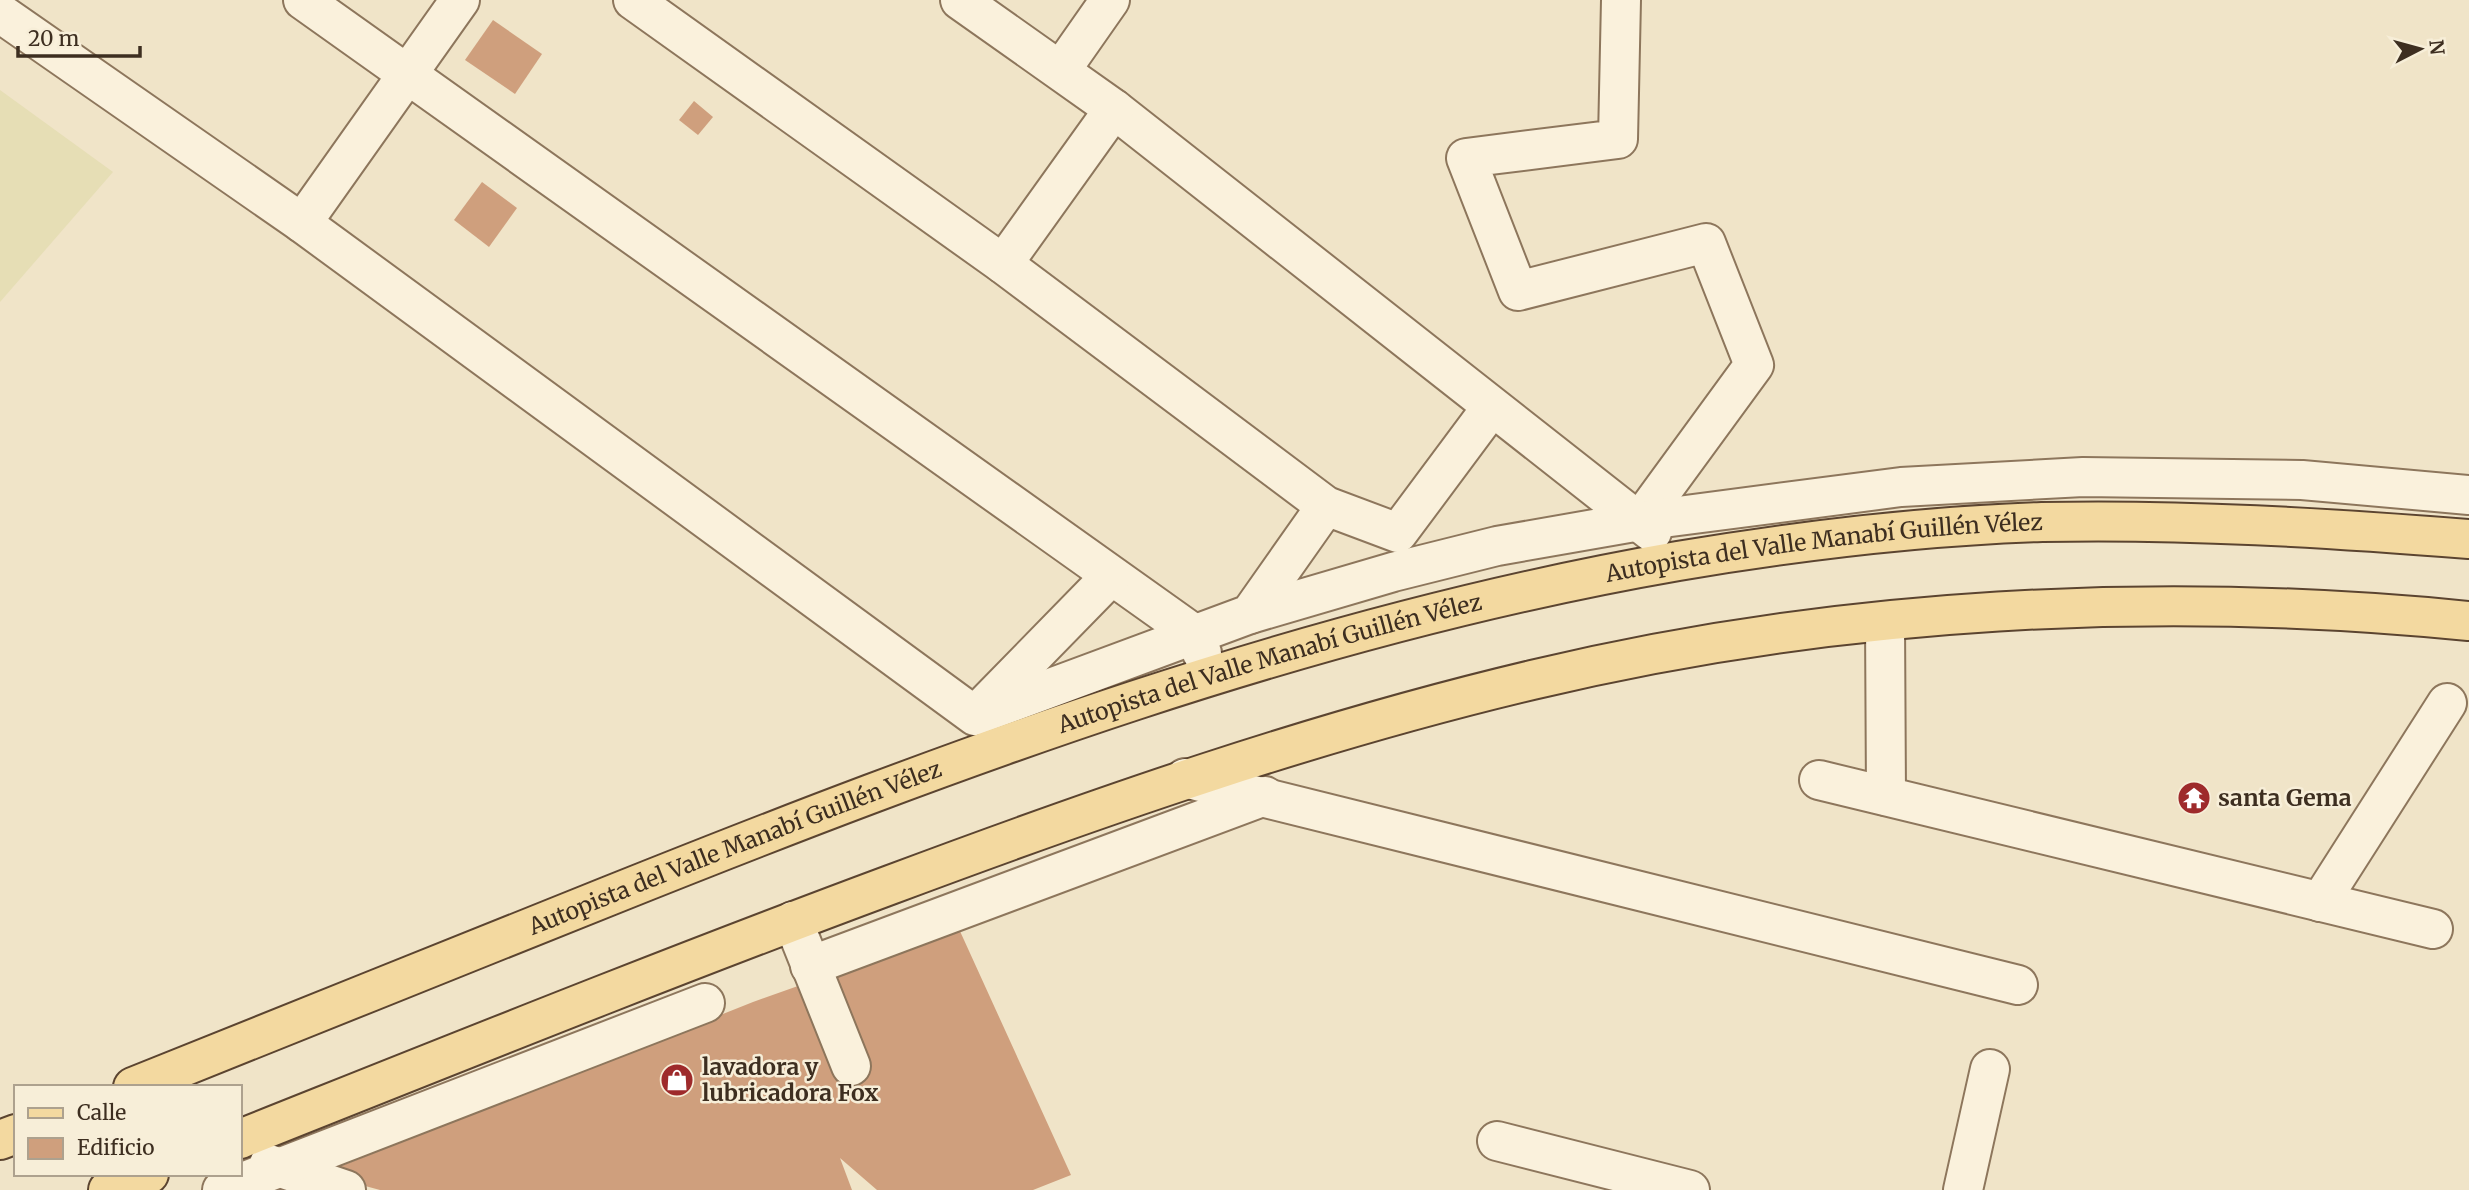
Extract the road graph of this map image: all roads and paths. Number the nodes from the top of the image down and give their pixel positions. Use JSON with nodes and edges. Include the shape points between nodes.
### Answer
{"nodes":[{"id":1,"x":303,"y":0,"type":"edge"},
{"id":2,"x":460,"y":0,"type":"edge"},
{"id":3,"x":633,"y":0,"type":"edge"},
{"id":4,"x":960,"y":0,"type":"edge"},
{"id":5,"x":1110,"y":0,"type":"edge"},
{"id":6,"x":1621,"y":0,"type":"edge"},
{"id":7,"x":0,"y":13,"type":"edge"},
{"id":8,"x":1061,"y":70,"type":"junction"},
{"id":9,"x":406,"y":76,"type":"junction"},
{"id":10,"x":1114,"y":109,"type":"junction"},
{"id":11,"x":302,"y":223,"type":"junction"},
{"id":12,"x":1003,"y":264,"type":"junction"},
{"id":13,"x":1491,"y":408,"type":"junction"},
{"id":14,"x":2469,"y":495,"type":"edge"},
{"id":15,"x":1326,"y":506,"type":"junction"},
{"id":16,"x":1640,"y":521,"type":"junction"},
{"id":17,"x":2469,"y":540,"type":"edge"},
{"id":18,"x":1682,"y":561,"type":"junction"},
{"id":19,"x":1111,"y":576,"type":"junction"},
{"id":20,"x":1250,"y":614,"type":"junction"},
{"id":21,"x":1885,"y":621,"type":"junction"},
{"id":22,"x":2469,"y":621,"type":"edge"},
{"id":23,"x":1194,"y":634,"type":"junction"},
{"id":24,"x":1212,"y":675,"type":"junction"},
{"id":25,"x":2447,"y":703,"type":"dead end"},
{"id":26,"x":981,"y":733,"type":"junction"},
{"id":27,"x":1185,"y":778,"type":"junction"},
{"id":28,"x":1819,"y":779,"type":"dead end"},
{"id":29,"x":1265,"y":796,"type":"junction"},
{"id":30,"x":1886,"y":796,"type":"junction"},
{"id":31,"x":2320,"y":902,"type":"junction"},
{"id":32,"x":793,"y":921,"type":"junction"},
{"id":33,"x":2433,"y":929,"type":"dead end"},
{"id":34,"x":810,"y":966,"type":"junction"},
{"id":35,"x":2018,"y":985,"type":"dead end"},
{"id":36,"x":705,"y":1003,"type":"dead end"},
{"id":37,"x":851,"y":1066,"type":"dead end"},
{"id":38,"x":1990,"y":1069,"type":"dead end"},
{"id":39,"x":138,"y":1085,"type":"edge"},
{"id":40,"x":242,"y":1138,"type":"edge"},
{"id":41,"x":1497,"y":1141,"type":"dead end"},
{"id":42,"x":242,"y":1153,"type":"edge"},
{"id":43,"x":278,"y":1168,"type":"junction"},
{"id":44,"x":144,"y":1176,"type":"edge"},
{"id":45,"x":108,"y":1190,"type":"edge"},
{"id":46,"x":222,"y":1190,"type":"edge"},
{"id":47,"x":346,"y":1190,"type":"edge"},
{"id":48,"x":1690,"y":1190,"type":"edge"},
{"id":49,"x":1963,"y":1190,"type":"edge"}],
"edges":[{"from":1,"to":9,"type":"street"},
{"from":2,"to":9,"type":"street"},
{"from":3,"to":12,"type":"street"},
{"from":4,"to":8,"type":"street"},
{"from":5,"to":8,"type":"street"},
{"from":6,"to":16,"type":"street","via":[[1618,139],[1465,158],[1518,291],[1706,243],[1754,365]]},
{"from":7,"to":11,"type":"street"},
{"from":8,"to":10,"type":"street"},
{"from":9,"to":11,"type":"street"},
{"from":9,"to":19,"type":"street"},
{"from":10,"to":12,"type":"street"},
{"from":10,"to":13,"type":"street"},
{"from":11,"to":26,"type":"street"},
{"from":12,"to":15,"type":"street"},
{"from":13,"to":15,"type":"street","via":[[1398,533]]},
{"from":13,"to":16,"type":"street"},
{"from":14,"to":16,"type":"street","via":[[2302,480],[2083,477],[1901,487]]},
{"from":15,"to":20,"type":"street"},
{"from":16,"to":18,"type":"street"},
{"from":16,"to":20,"type":"street","via":[[1497,546]]},
{"from":17,"to":18,"type":"main road","name":"Autopista del Valle Manabí Guillén Vélez","via":[[2294,526],[2038,522],[1881,535]]},
{"from":18,"to":24,"type":"main road","name":"Autopista del Valle Manabí Guillén Vélez","via":[[1454,608]]},
{"from":19,"to":23,"type":"street"},
{"from":19,"to":26,"type":"street"},
{"from":20,"to":23,"type":"street"},
{"from":21,"to":22,"type":"main road","via":[[2056,609],[2232,607]]},
{"from":21,"to":27,"type":"main road","via":[[1679,650],[1536,678],[1357,725]]},
{"from":21,"to":30,"type":"street"},
{"from":23,"to":24,"type":"street"},
{"from":23,"to":26,"type":"street"},
{"from":24,"to":26,"type":"main road","name":"Autopista del Valle Manabí Guillén Vélez"},
{"from":25,"to":31,"type":"street"},
{"from":26,"to":39,"type":"main road","name":"Autopista del Valle Manabí Guillén Vélez","via":[[847,801]]},
{"from":27,"to":29,"type":"street"},
{"from":27,"to":32,"type":"main road"},
{"from":28,"to":30,"type":"street"},
{"from":29,"to":34,"type":"street"},
{"from":29,"to":35,"type":"street"},
{"from":30,"to":31,"type":"street"},
{"from":31,"to":33,"type":"street"},
{"from":32,"to":34,"type":"street"},
{"from":32,"to":40,"type":"main road"},
{"from":34,"to":37,"type":"street"},
{"from":36,"to":43,"type":"street"},
{"from":38,"to":49,"type":"street"},
{"from":41,"to":48,"type":"street"},
{"from":42,"to":43,"type":"street"},
{"from":43,"to":46,"type":"street"},
{"from":43,"to":47,"type":"street"},
{"from":44,"to":45,"type":"main road"}]}
